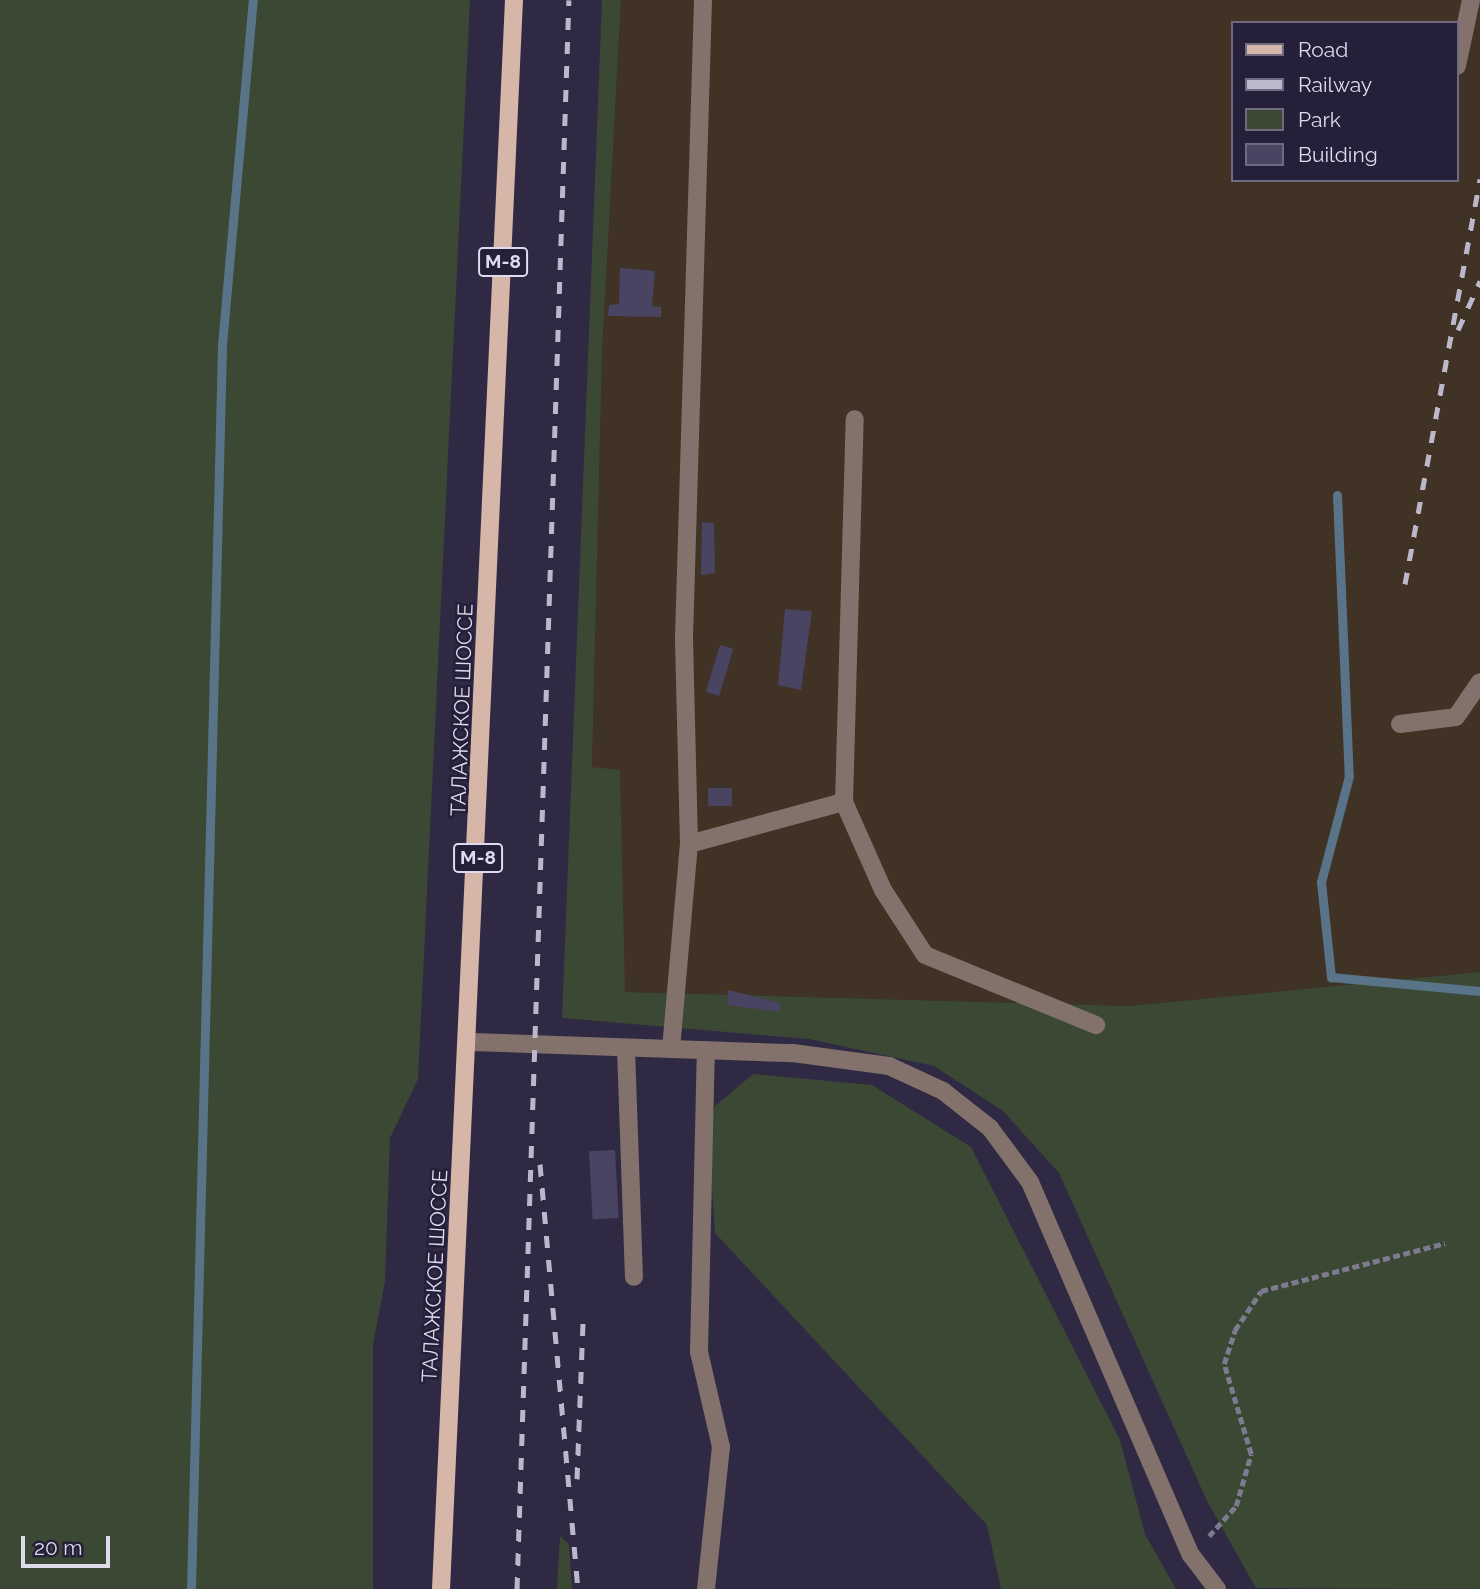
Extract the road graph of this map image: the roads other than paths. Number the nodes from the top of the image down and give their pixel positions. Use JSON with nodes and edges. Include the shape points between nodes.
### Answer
{"nodes":[{"id":1,"x":514,"y":0,"type":"edge"},
{"id":2,"x":703,"y":0,"type":"edge"},
{"id":3,"x":1471,"y":0,"type":"edge"},
{"id":4,"x":1459,"y":57,"type":"edge"},
{"id":5,"x":855,"y":419,"type":"dead end"},
{"id":6,"x":1480,"y":682,"type":"edge"},
{"id":7,"x":1400,"y":724,"type":"dead end"},
{"id":8,"x":844,"y":802,"type":"junction"},
{"id":9,"x":689,"y":845,"type":"junction"},
{"id":10,"x":1096,"y":1025,"type":"dead end"},
{"id":11,"x":471,"y":1042,"type":"junction"},
{"id":12,"x":626,"y":1049,"type":"junction"},
{"id":13,"x":671,"y":1049,"type":"junction"},
{"id":14,"x":706,"y":1051,"type":"junction"},
{"id":15,"x":634,"y":1277,"type":"dead end"},
{"id":16,"x":441,"y":1589,"type":"edge"},
{"id":17,"x":706,"y":1589,"type":"edge"},
{"id":18,"x":1217,"y":1589,"type":"edge"}],
"edges":[{"from":1,"to":11,"type":"main road","name":"ТАЛАЖСКОЕ ШОССЕ","number":"М-8"},
{"from":2,"to":9,"type":"street","via":[[684,637]]},
{"from":3,"to":4,"type":"street"},
{"from":5,"to":8,"type":"street"},
{"from":6,"to":7,"type":"street","via":[[1457,717]]},
{"from":8,"to":9,"type":"street"},
{"from":8,"to":10,"type":"street","via":[[883,890],[925,955]]},
{"from":9,"to":13,"type":"street"},
{"from":11,"to":12,"type":"street"},
{"from":11,"to":16,"type":"main road","name":"ТАЛАЖСКОЕ ШОССЕ","number":"М-8"},
{"from":12,"to":13,"type":"street"},
{"from":12,"to":15,"type":"street"},
{"from":13,"to":14,"type":"street"},
{"from":14,"to":17,"type":"street","via":[[699,1352],[722,1447]]},
{"from":14,"to":18,"type":"street","via":[[793,1053],[889,1066],[943,1090],[990,1128],[1050,1219],[1192,1555]]}]}
